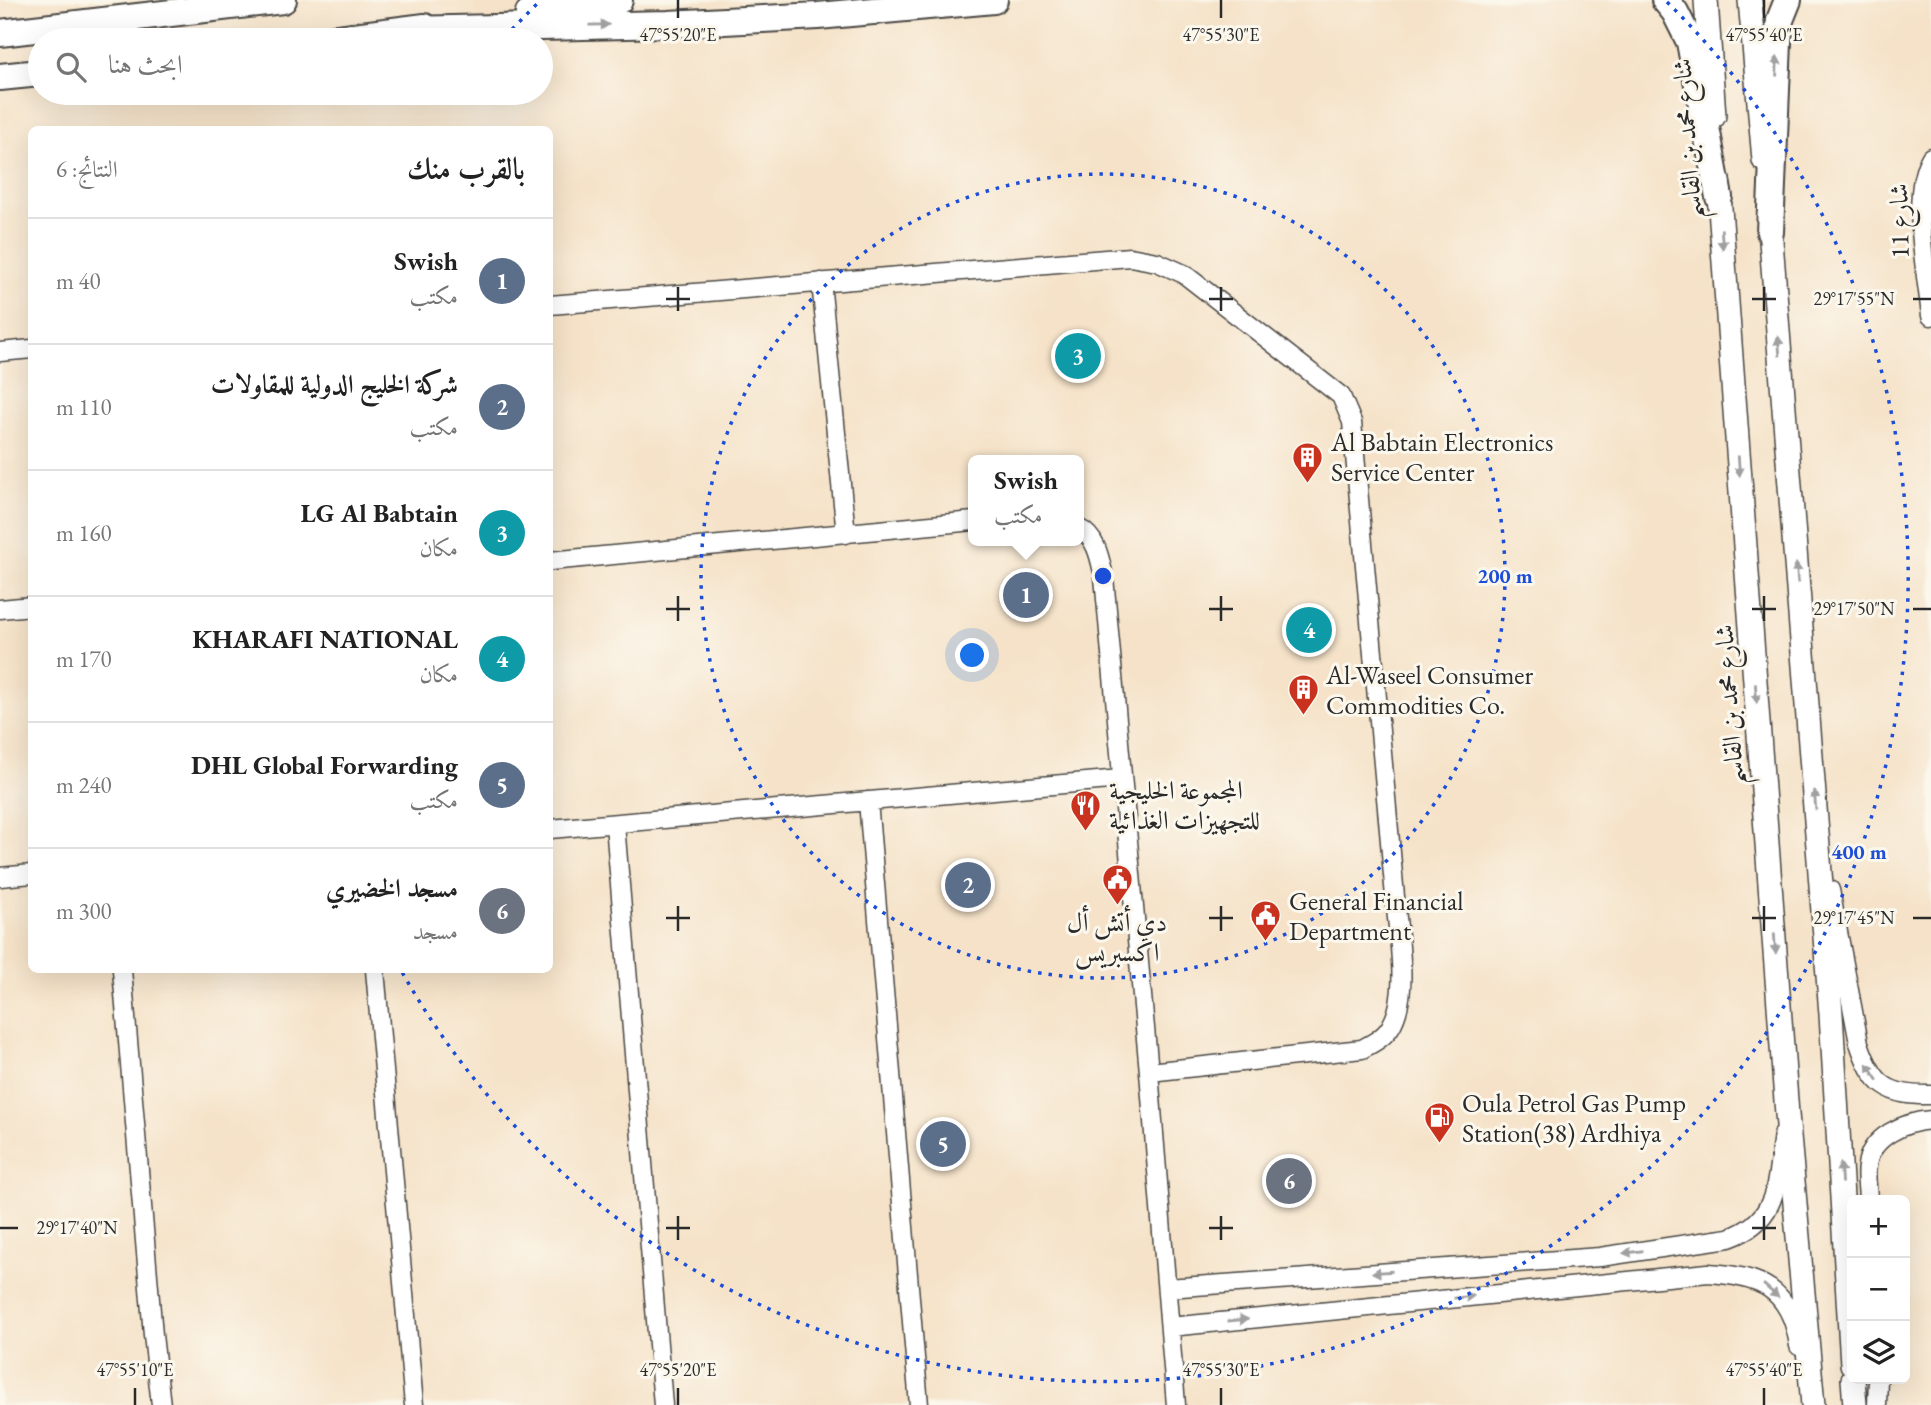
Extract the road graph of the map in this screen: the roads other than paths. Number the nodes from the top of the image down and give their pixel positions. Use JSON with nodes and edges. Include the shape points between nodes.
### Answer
{"nodes":[{"id":1,"x":283,"y":0,"type":"edge"},
{"id":2,"x":620,"y":0,"type":"edge"},
{"id":3,"x":994,"y":0,"type":"edge"},
{"id":4,"x":1665,"y":0,"type":"edge"},
{"id":5,"x":1706,"y":0,"type":"edge"},
{"id":6,"x":1750,"y":0,"type":"edge"},
{"id":7,"x":1788,"y":0,"type":"edge"},
{"id":8,"x":43,"y":28,"type":"edge"},
{"id":9,"x":422,"y":28,"type":"edge"},
{"id":10,"x":495,"y":28,"type":"edge"},
{"id":11,"x":28,"y":30,"type":"edge"},
{"id":12,"x":0,"y":33,"type":"edge"},
{"id":13,"x":28,"y":74,"type":"edge"},
{"id":14,"x":0,"y":77,"type":"edge"},
{"id":15,"x":1928,"y":162,"type":"edge"},
{"id":16,"x":1719,"y":197,"type":"junction"},
{"id":17,"x":1770,"y":232,"type":"junction"},
{"id":18,"x":821,"y":282,"type":"junction"},
{"id":19,"x":553,"y":305,"type":"edge"},
{"id":20,"x":1931,"y":316,"type":"edge"},
{"id":21,"x":28,"y":349,"type":"edge"},
{"id":22,"x":0,"y":352,"type":"edge"},
{"id":23,"x":968,"y":522,"type":"edge"},
{"id":24,"x":1084,"y":530,"type":"edge"},
{"id":25,"x":846,"y":534,"type":"junction"},
{"id":26,"x":553,"y":561,"type":"edge"},
{"id":27,"x":28,"y":606,"type":"edge"},
{"id":28,"x":0,"y":609,"type":"edge"},
{"id":29,"x":1121,"y":779,"type":"junction"},
{"id":30,"x":868,"y":802,"type":"junction"},
{"id":31,"x":615,"y":824,"type":"junction"},
{"id":32,"x":553,"y":829,"type":"edge"},
{"id":33,"x":1818,"y":837,"type":"junction"},
{"id":34,"x":28,"y":874,"type":"edge"},
{"id":35,"x":0,"y":877,"type":"edge"},
{"id":36,"x":122,"y":973,"type":"edge"},
{"id":37,"x":375,"y":973,"type":"edge"},
{"id":38,"x":1149,"y":1072,"type":"junction"},
{"id":39,"x":1931,"y":1095,"type":"edge"},
{"id":40,"x":1787,"y":1114,"type":"junction"},
{"id":41,"x":1931,"y":1120,"type":"edge"},
{"id":42,"x":1868,"y":1195,"type":"edge"},
{"id":43,"x":1700,"y":1243,"type":"junction"},
{"id":44,"x":1708,"y":1273,"type":"junction"},
{"id":45,"x":1167,"y":1288,"type":"junction"},
{"id":46,"x":1850,"y":1321,"type":"edge"},
{"id":47,"x":1170,"y":1327,"type":"junction"},
{"id":48,"x":1853,"y":1384,"type":"edge"},
{"id":49,"x":1878,"y":1384,"type":"edge"},
{"id":50,"x":161,"y":1405,"type":"edge"},
{"id":51,"x":414,"y":1405,"type":"edge"},
{"id":52,"x":663,"y":1405,"type":"edge"},
{"id":53,"x":919,"y":1405,"type":"edge"},
{"id":54,"x":1176,"y":1405,"type":"edge"},
{"id":55,"x":1805,"y":1405,"type":"edge"},
{"id":56,"x":1813,"y":1405,"type":"edge"},
{"id":57,"x":1855,"y":1405,"type":"edge"},
{"id":58,"x":1877,"y":1405,"type":"edge"}],
"edges":[{"from":1,"to":8,"type":"highway"},
{"from":2,"to":9,"type":"highway"},
{"from":10,"to":3,"type":"highway","one_way":true,"via":[[805,17]]},
{"from":4,"to":16,"type":"highway","via":[[1690,42]]},
{"from":5,"to":16,"type":"main road","name":"شارع محمد بن القاسم"},
{"from":6,"to":17,"type":"main road"},
{"from":17,"to":7,"type":"highway","one_way":true,"via":[[1778,42]]},
{"from":11,"to":12,"type":"highway"},
{"from":13,"to":14,"type":"highway"},
{"from":15,"to":20,"type":"street","name":"شارع 11","via":[[1920,188],[1920,211]]},
{"from":16,"to":40,"type":"main road","name":"شارع محمد بن القاسم","one_way":true},
{"from":33,"to":17,"type":"main road","one_way":true},
{"from":18,"to":19,"type":"street"},
{"from":18,"to":25,"type":"street"},
{"from":18,"to":38,"type":"street","via":[[1117,257],[1143,259],[1171,267],[1196,283],[1330,385],[1348,408],[1370,613],[1400,1002],[1392,1026],[1362,1049]]},
{"from":21,"to":22,"type":"street"},
{"from":23,"to":25,"type":"street"},
{"from":24,"to":29,"type":"street","via":[[1098,550],[1104,578]]},
{"from":25,"to":26,"type":"street"},
{"from":27,"to":28,"type":"street"},
{"from":29,"to":30,"type":"street"},
{"from":29,"to":38,"type":"street"},
{"from":30,"to":31,"type":"street"},
{"from":30,"to":53,"type":"street"},
{"from":31,"to":32,"type":"street"},
{"from":31,"to":52,"type":"street"},
{"from":39,"to":33,"type":"street","one_way":true,"via":[[1886,1088],[1866,1065]]},
{"from":46,"to":33,"type":"main road","one_way":true},
{"from":34,"to":35,"type":"street"},
{"from":36,"to":50,"type":"street"},
{"from":37,"to":51,"type":"street"},
{"from":38,"to":45,"type":"street"},
{"from":40,"to":43,"type":"street","via":[[1774,1195],[1765,1214],[1745,1233]]},
{"from":40,"to":56,"type":"main road","name":"شارع محمد بن القاسم"},
{"from":41,"to":42,"type":"street","via":[[1910,1123],[1880,1141],[1866,1165]]},
{"from":43,"to":44,"type":"street","via":[[1710,1243],[1720,1257],[1718,1266]]},
{"from":43,"to":45,"type":"street","one_way":true,"via":[[1600,1256]]},
{"from":47,"to":44,"type":"street","one_way":true},
{"from":44,"to":55,"type":"street","one_way":true,"via":[[1736,1274],[1767,1285],[1782,1301],[1797,1332]]},
{"from":45,"to":47,"type":"street"},
{"from":47,"to":54,"type":"street"},
{"from":48,"to":57,"type":"main road"},
{"from":49,"to":58,"type":"street"}]}
